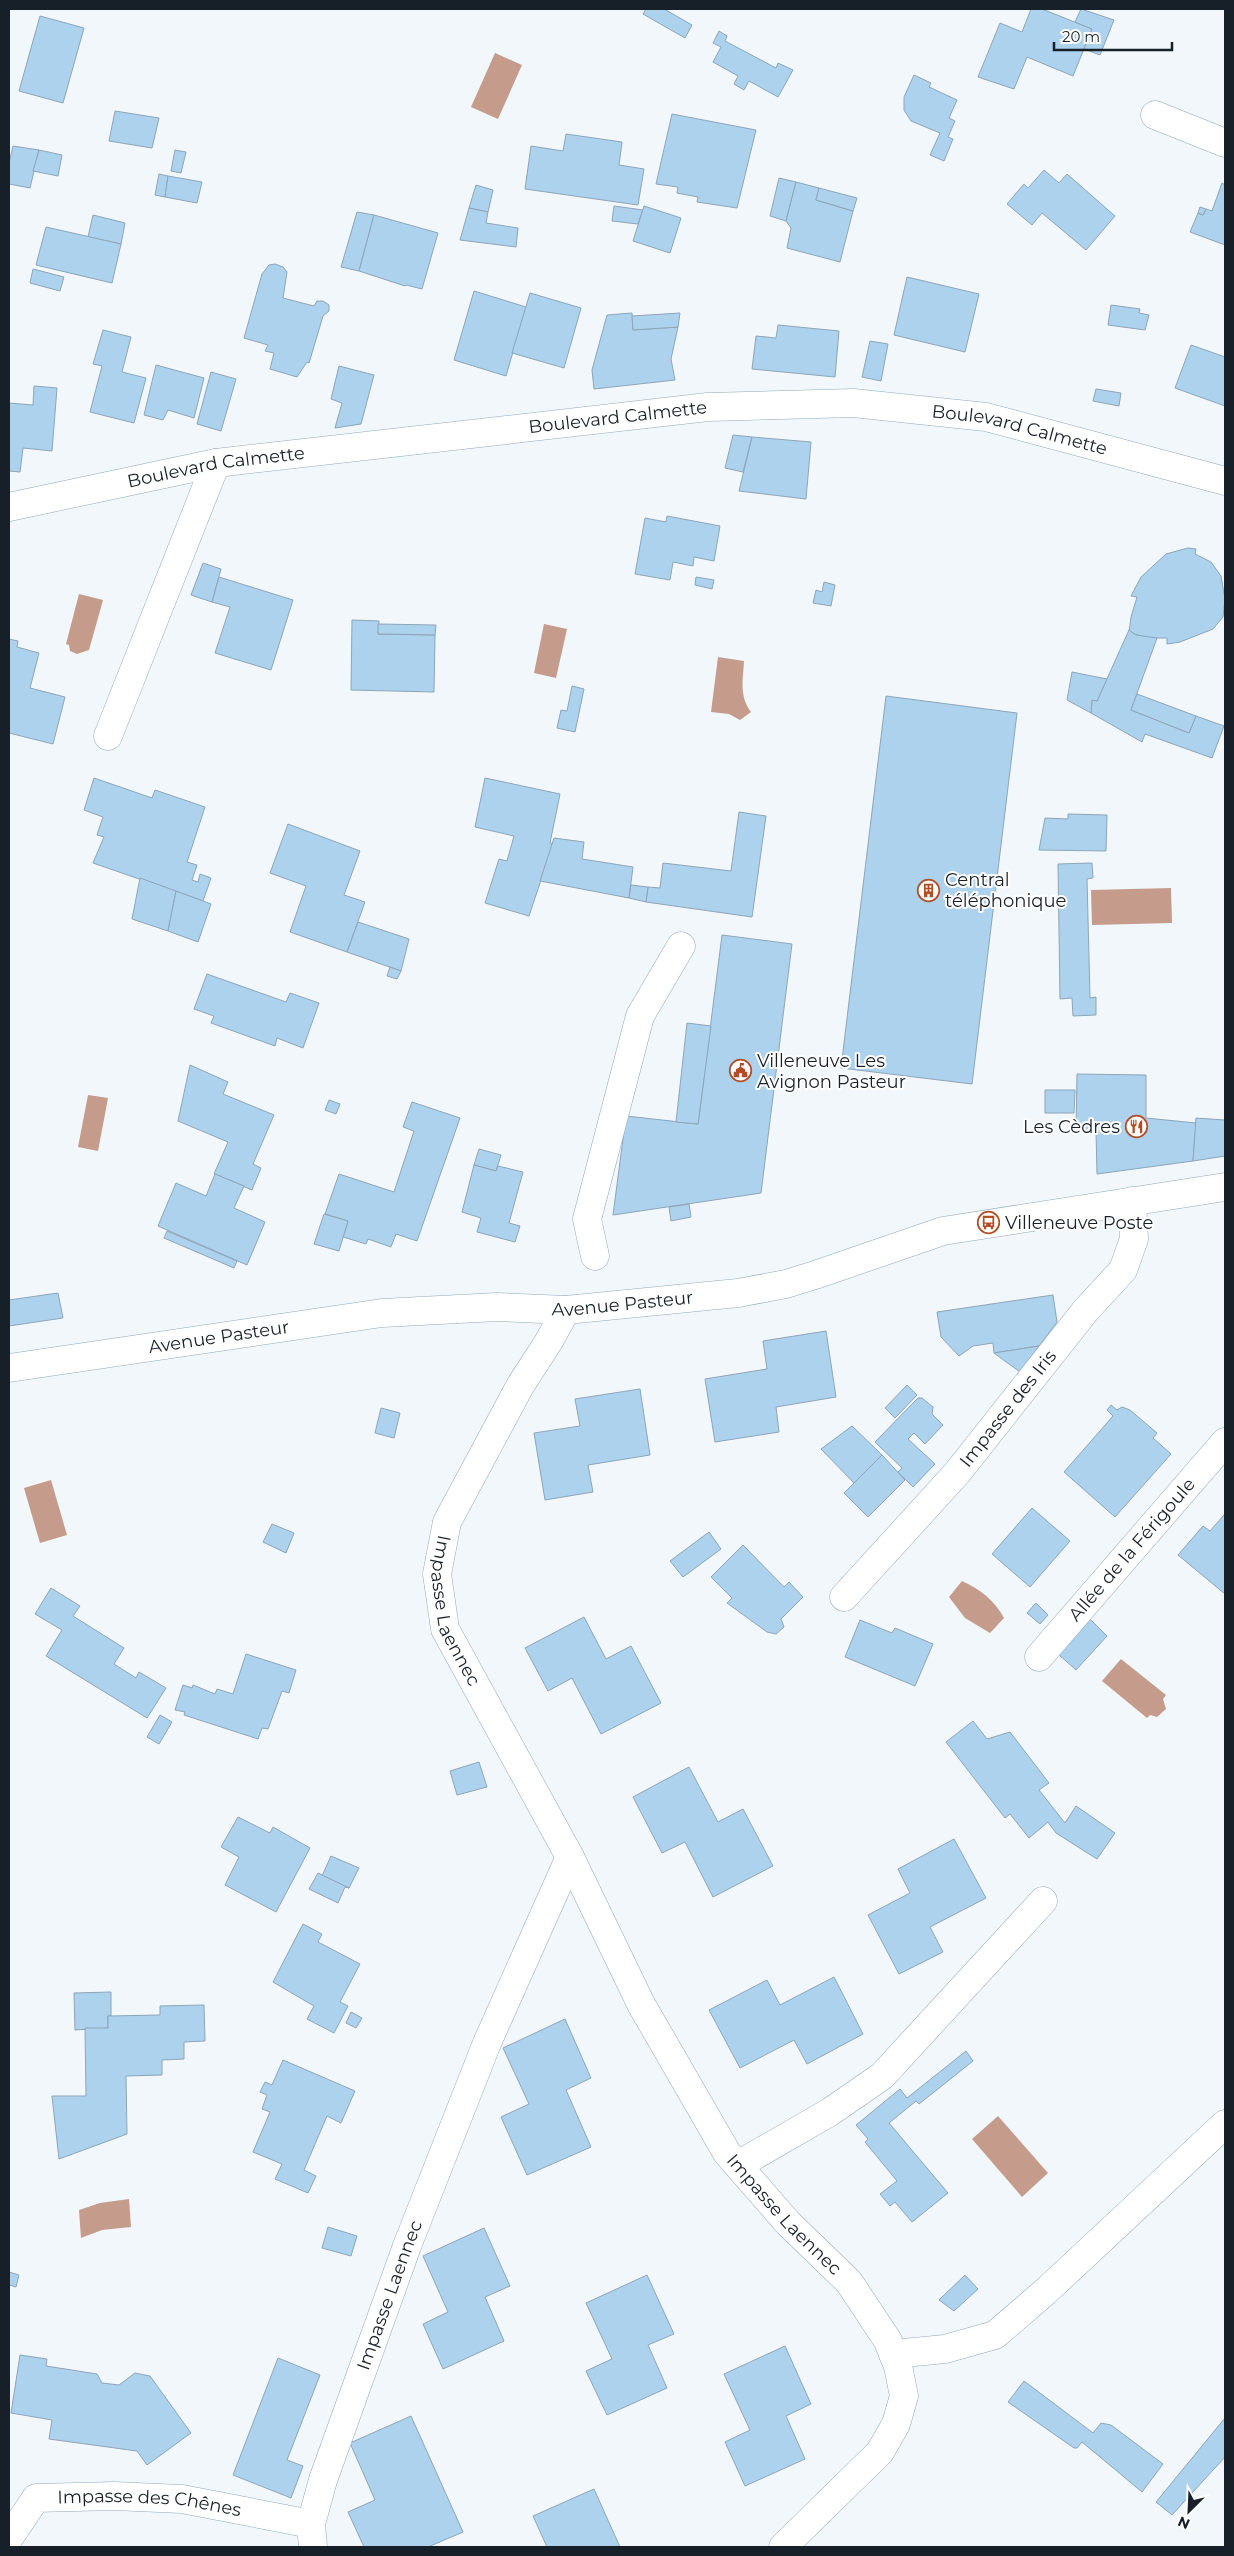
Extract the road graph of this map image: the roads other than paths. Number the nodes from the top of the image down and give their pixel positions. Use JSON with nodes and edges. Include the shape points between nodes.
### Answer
{"nodes":[{"id":1,"x":1155,"y":115,"type":"dead end"},
{"id":2,"x":1225,"y":143,"type":"edge"},
{"id":3,"x":216,"y":463,"type":"junction"},
{"id":4,"x":1225,"y":482,"type":"edge"},
{"id":5,"x":9,"y":508,"type":"edge"},
{"id":6,"x":108,"y":736,"type":"dead end"},
{"id":7,"x":681,"y":946,"type":"dead end"},
{"id":8,"x":1225,"y":1187,"type":"edge"},
{"id":9,"x":1132,"y":1201,"type":"junction"},
{"id":10,"x":594,"y":1256,"type":"dead end"},
{"id":11,"x":566,"y":1310,"type":"junction"},
{"id":12,"x":9,"y":1368,"type":"edge"},
{"id":13,"x":1225,"y":1442,"type":"edge"},
{"id":14,"x":844,"y":1597,"type":"dead end"},
{"id":15,"x":1039,"y":1656,"type":"dead end"},
{"id":16,"x":570,"y":1857,"type":"junction"},
{"id":17,"x":1043,"y":1901,"type":"dead end"},
{"id":18,"x":1225,"y":2124,"type":"edge"},
{"id":19,"x":738,"y":2165,"type":"junction"},
{"id":20,"x":893,"y":2354,"type":"junction"},
{"id":21,"x":312,"y":2536,"type":"edge"},
{"id":22,"x":9,"y":2538,"type":"edge"},
{"id":23,"x":783,"y":2547,"type":"edge"}],
"edges":[{"from":1,"to":2,"type":"street"},
{"from":3,"to":4,"type":"street","name":"Boulevard Calmette","via":[[708,407],[853,403],[986,417]]},
{"from":3,"to":5,"type":"street","name":"Boulevard Calmette"},
{"from":3,"to":6,"type":"street"},
{"from":7,"to":10,"type":"street","via":[[640,1016],[588,1219]]},
{"from":8,"to":9,"type":"street","name":"Avenue Pasteur"},
{"from":9,"to":11,"type":"street","name":"Avenue Pasteur","via":[[943,1231],[786,1284],[738,1293]]},
{"from":9,"to":14,"type":"street","name":"Impasse des Iris","via":[[1134,1239],[1124,1270],[1086,1310],[957,1473]]},
{"from":11,"to":12,"type":"street","name":"Avenue Pasteur","via":[[497,1307],[382,1313]]},
{"from":11,"to":16,"type":"street","name":"Impasse Laennec","via":[[520,1386],[447,1522],[437,1574],[445,1629]]},
{"from":13,"to":15,"type":"street","name":"Allée de la Férigoule"},
{"from":16,"to":19,"type":"street","name":"Impasse Laennec","via":[[641,2004],[727,2153]]},
{"from":16,"to":21,"type":"street","name":"Impasse Laennec","via":[[487,2043],[422,2209],[323,2480]]},
{"from":17,"to":19,"type":"street","via":[[882,2076],[830,2112]]},
{"from":18,"to":20,"type":"street","via":[[995,2335],[945,2349]]},
{"from":19,"to":20,"type":"street","name":"Impasse Laennec","via":[[788,2223],[849,2282]]},
{"from":20,"to":23,"type":"street","name":"Impasse Laennec","via":[[904,2396],[896,2424],[880,2452]]},
{"from":21,"to":22,"type":"street","name":"Impasse des Chênes","via":[[182,2500],[114,2496],[36,2498]]}]}
